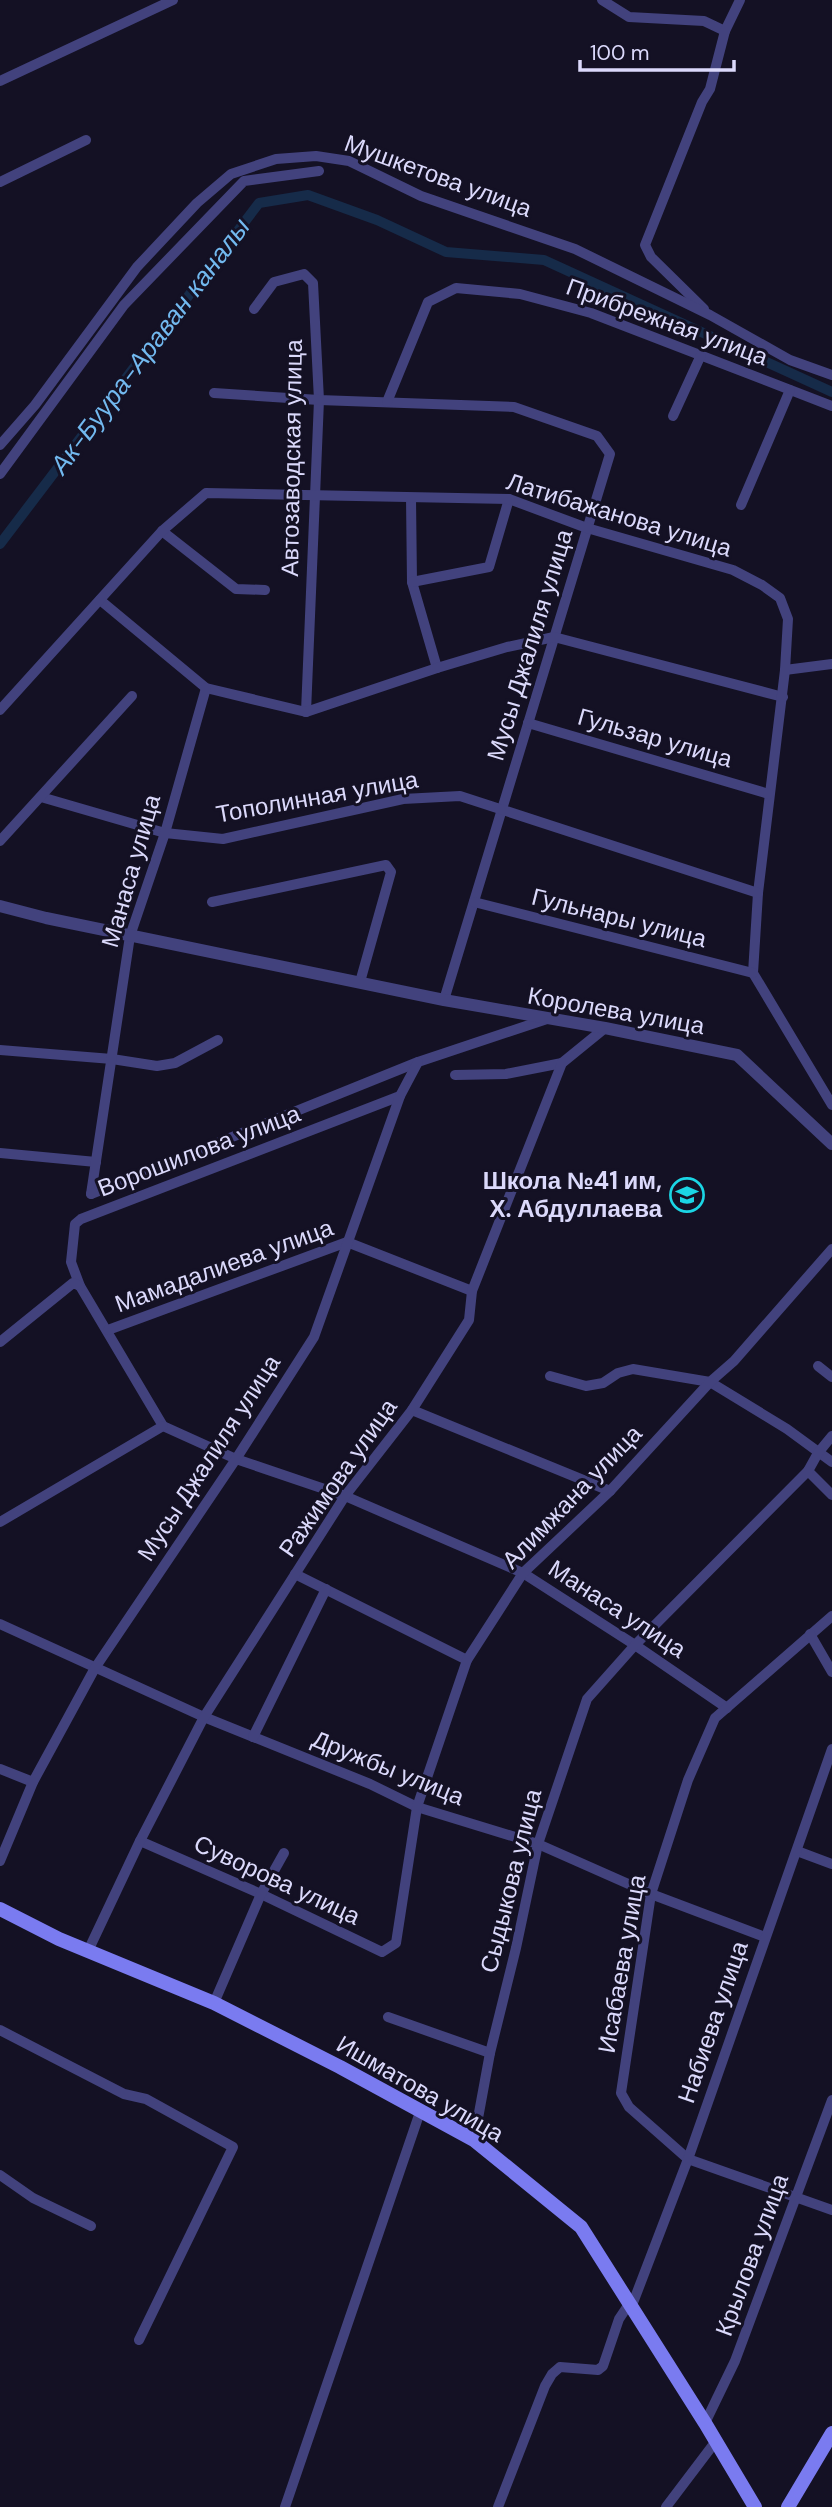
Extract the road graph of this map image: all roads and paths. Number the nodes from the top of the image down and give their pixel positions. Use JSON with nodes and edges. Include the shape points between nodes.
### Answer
{"nodes":[{"id":1,"x":173,"y":0,"type":"edge"},
{"id":2,"x":602,"y":0,"type":"edge"},
{"id":3,"x":740,"y":0,"type":"edge"},
{"id":4,"x":725,"y":31,"type":"junction"},
{"id":5,"x":0,"y":81,"type":"edge"},
{"id":6,"x":86,"y":140,"type":"dead end"},
{"id":7,"x":319,"y":171,"type":"dead end"},
{"id":8,"x":0,"y":182,"type":"edge"},
{"id":9,"x":254,"y":309,"type":"dead end"},
{"id":10,"x":710,"y":315,"type":"junction"},
{"id":11,"x":701,"y":355,"type":"junction"},
{"id":12,"x":832,"y":375,"type":"edge"},
{"id":13,"x":790,"y":390,"type":"junction"},
{"id":14,"x":214,"y":393,"type":"dead end"},
{"id":15,"x":319,"y":400,"type":"junction"},
{"id":16,"x":387,"y":402,"type":"junction"},
{"id":17,"x":832,"y":406,"type":"edge"},
{"id":18,"x":673,"y":416,"type":"dead end"},
{"id":19,"x":0,"y":445,"type":"edge"},
{"id":20,"x":0,"y":474,"type":"edge"},
{"id":21,"x":315,"y":494,"type":"junction"},
{"id":22,"x":411,"y":498,"type":"junction"},
{"id":23,"x":509,"y":499,"type":"junction"},
{"id":24,"x":741,"y":505,"type":"dead end"},
{"id":25,"x":587,"y":528,"type":"junction"},
{"id":26,"x":162,"y":531,"type":"junction"},
{"id":27,"x":412,"y":582,"type":"junction"},
{"id":28,"x":265,"y":590,"type":"dead end"},
{"id":29,"x":100,"y":600,"type":"junction"},
{"id":30,"x":554,"y":637,"type":"junction"},
{"id":31,"x":832,"y":664,"type":"edge"},
{"id":32,"x":437,"y":668,"type":"junction"},
{"id":33,"x":785,"y":670,"type":"junction"},
{"id":34,"x":206,"y":688,"type":"junction"},
{"id":35,"x":132,"y":696,"type":"dead end"},
{"id":36,"x":783,"y":697,"type":"junction"},
{"id":37,"x":0,"y":710,"type":"edge"},
{"id":38,"x":306,"y":712,"type":"junction"},
{"id":39,"x":528,"y":723,"type":"junction"},
{"id":40,"x":769,"y":794,"type":"junction"},
{"id":41,"x":41,"y":797,"type":"junction"},
{"id":42,"x":501,"y":811,"type":"junction"},
{"id":43,"x":165,"y":833,"type":"junction"},
{"id":44,"x":0,"y":841,"type":"edge"},
{"id":45,"x":758,"y":893,"type":"junction"},
{"id":46,"x":212,"y":902,"type":"dead end"},
{"id":47,"x":474,"y":902,"type":"junction"},
{"id":48,"x":0,"y":906,"type":"edge"},
{"id":49,"x":130,"y":936,"type":"junction"},
{"id":50,"x":753,"y":974,"type":"junction"},
{"id":51,"x":360,"y":982,"type":"junction"},
{"id":52,"x":444,"y":1000,"type":"junction"},
{"id":53,"x":547,"y":1019,"type":"junction"},
{"id":54,"x":605,"y":1028,"type":"junction"},
{"id":55,"x":218,"y":1040,"type":"dead end"},
{"id":56,"x":0,"y":1050,"type":"edge"},
{"id":57,"x":111,"y":1059,"type":"junction"},
{"id":58,"x":418,"y":1062,"type":"junction"},
{"id":59,"x":562,"y":1063,"type":"junction"},
{"id":60,"x":454,"y":1075,"type":"dead end"},
{"id":61,"x":400,"y":1096,"type":"junction"},
{"id":62,"x":832,"y":1105,"type":"edge"},
{"id":63,"x":832,"y":1144,"type":"edge"},
{"id":64,"x":0,"y":1153,"type":"edge"},
{"id":65,"x":96,"y":1162,"type":"junction"},
{"id":66,"x":91,"y":1194,"type":"joint"},
{"id":67,"x":347,"y":1242,"type":"junction"},
{"id":68,"x":832,"y":1249,"type":"edge"},
{"id":69,"x":80,"y":1286,"type":"junction"},
{"id":70,"x":472,"y":1291,"type":"junction"},
{"id":71,"x":108,"y":1330,"type":"junction"},
{"id":72,"x":0,"y":1342,"type":"edge"},
{"id":73,"x":818,"y":1366,"type":"dead end"},
{"id":74,"x":550,"y":1376,"type":"dead end"},
{"id":75,"x":832,"y":1377,"type":"edge"},
{"id":76,"x":710,"y":1382,"type":"junction"},
{"id":77,"x":412,"y":1410,"type":"junction"},
{"id":78,"x":163,"y":1426,"type":"junction"},
{"id":79,"x":832,"y":1436,"type":"edge"},
{"id":80,"x":818,"y":1453,"type":"junction"},
{"id":81,"x":236,"y":1459,"type":"junction"},
{"id":82,"x":832,"y":1462,"type":"edge"},
{"id":83,"x":808,"y":1471,"type":"junction"},
{"id":84,"x":610,"y":1491,"type":"junction"},
{"id":85,"x":832,"y":1495,"type":"edge"},
{"id":86,"x":345,"y":1496,"type":"junction"},
{"id":87,"x":0,"y":1521,"type":"edge"},
{"id":88,"x":523,"y":1573,"type":"junction"},
{"id":89,"x":296,"y":1574,"type":"junction"},
{"id":90,"x":326,"y":1589,"type":"junction"},
{"id":91,"x":832,"y":1616,"type":"edge"},
{"id":92,"x":0,"y":1625,"type":"edge"},
{"id":93,"x":810,"y":1634,"type":"junction"},
{"id":94,"x":635,"y":1644,"type":"junction"},
{"id":95,"x":467,"y":1660,"type":"junction"},
{"id":96,"x":95,"y":1668,"type":"junction"},
{"id":97,"x":832,"y":1672,"type":"edge"},
{"id":98,"x":727,"y":1708,"type":"junction"},
{"id":99,"x":204,"y":1717,"type":"junction"},
{"id":100,"x":253,"y":1737,"type":"junction"},
{"id":101,"x":832,"y":1749,"type":"edge"},
{"id":102,"x":0,"y":1769,"type":"edge"},
{"id":103,"x":33,"y":1782,"type":"junction"},
{"id":104,"x":416,"y":1807,"type":"junction"},
{"id":105,"x":140,"y":1841,"type":"junction"},
{"id":106,"x":538,"y":1844,"type":"junction"},
{"id":107,"x":797,"y":1851,"type":"junction"},
{"id":108,"x":284,"y":1853,"type":"dead end"},
{"id":109,"x":0,"y":1861,"type":"edge"},
{"id":110,"x":832,"y":1864,"type":"edge"},
{"id":111,"x":261,"y":1894,"type":"junction"},
{"id":112,"x":651,"y":1894,"type":"junction"},
{"id":113,"x":0,"y":1909,"type":"edge"},
{"id":114,"x":765,"y":1937,"type":"junction"},
{"id":115,"x":396,"y":1943,"type":"joint"},
{"id":116,"x":88,"y":1951,"type":"junction"},
{"id":117,"x":214,"y":2003,"type":"junction"},
{"id":118,"x":388,"y":2017,"type":"dead end"},
{"id":119,"x":0,"y":2030,"type":"edge"},
{"id":120,"x":490,"y":2053,"type":"junction"},
{"id":121,"x":832,"y":2100,"type":"edge"},
{"id":122,"x":420,"y":2112,"type":"junction"},
{"id":123,"x":474,"y":2140,"type":"junction"},
{"id":124,"x":688,"y":2159,"type":"junction"},
{"id":125,"x":0,"y":2175,"type":"edge"},
{"id":126,"x":796,"y":2197,"type":"junction"},
{"id":127,"x":832,"y":2210,"type":"edge"},
{"id":128,"x":91,"y":2226,"type":"dead end"},
{"id":129,"x":630,"y":2306,"type":"junction"},
{"id":130,"x":139,"y":2340,"type":"dead end"},
{"id":131,"x":705,"y":2423,"type":"junction"},
{"id":132,"x":832,"y":2432,"type":"edge"},
{"id":133,"x":716,"y":2441,"type":"junction"},
{"id":134,"x":825,"y":2458,"type":"edge"},
{"id":135,"x":285,"y":2507,"type":"edge"},
{"id":136,"x":498,"y":2507,"type":"edge"},
{"id":137,"x":666,"y":2507,"type":"edge"},
{"id":138,"x":755,"y":2507,"type":"edge"},
{"id":139,"x":788,"y":2507,"type":"edge"}],
"edges":[{"from":1,"to":5,"type":"street"},
{"from":2,"to":4,"type":"street","via":[[629,17],[704,21]]},
{"from":3,"to":4,"type":"street"},
{"from":4,"to":10,"type":"street","via":[[710,89],[645,245],[651,257]]},
{"from":6,"to":8,"type":"street"},
{"from":7,"to":20,"type":"street","via":[[244,181],[124,305]]},
{"from":9,"to":15,"type":"street","name":"Автозаводская улица","via":[[274,282],[303,274],[313,283]]},
{"from":10,"to":12,"type":"street","name":"Мушкетова улица","via":[[790,360]]},
{"from":10,"to":19,"type":"street","name":"Мушкетова улица","via":[[575,249],[421,196],[349,162],[316,156],[276,159],[231,174],[197,203],[137,267]]},
{"from":11,"to":13,"type":"street","name":"Прибрежная улица"},
{"from":11,"to":16,"type":"street","name":"Прибрежная улица","via":[[591,313],[520,294],[456,288],[428,302]]},
{"from":11,"to":18,"type":"street"},
{"from":13,"to":17,"type":"street","name":"Прибрежная улица"},
{"from":13,"to":24,"type":"street"},
{"from":14,"to":15,"type":"street","name":"Мусы Джалиля улица"},
{"from":15,"to":16,"type":"street","name":"Мусы Джалиля улица"},
{"from":15,"to":21,"type":"street","name":"Автозаводская улица"},
{"from":16,"to":25,"type":"street","name":"Мусы Джалиля улица","via":[[514,407],[597,436],[610,454]]},
{"from":21,"to":22,"type":"street","name":"Латибажанова улица"},
{"from":21,"to":26,"type":"street","name":"Латибажанова улица","via":[[206,493]]},
{"from":21,"to":38,"type":"street","name":"Автозаводская улица"},
{"from":22,"to":23,"type":"street","name":"Латибажанова улица"},
{"from":22,"to":27,"type":"street"},
{"from":23,"to":25,"type":"street","name":"Латибажанова улица"},
{"from":23,"to":27,"type":"street","via":[[489,567]]},
{"from":25,"to":30,"type":"street","name":"Мусы Джалиля улица"},
{"from":25,"to":33,"type":"street","name":"Латибажанова улица","via":[[733,570],[762,584],[780,598],[788,619]]},
{"from":26,"to":28,"type":"street","via":[[236,589]]},
{"from":26,"to":29,"type":"street","name":"Латибажанова улица"},
{"from":27,"to":32,"type":"street"},
{"from":29,"to":34,"type":"street"},
{"from":29,"to":37,"type":"street","name":"Латибажанова улица"},
{"from":30,"to":32,"type":"street"},
{"from":30,"to":36,"type":"street"},
{"from":30,"to":39,"type":"street","name":"Мусы Джалиля улица"},
{"from":31,"to":33,"type":"street"},
{"from":32,"to":38,"type":"street"},
{"from":33,"to":36,"type":"street","name":"Латибажанова улица"},
{"from":34,"to":38,"type":"street"},
{"from":34,"to":43,"type":"street","name":"Манаса улица"},
{"from":35,"to":41,"type":"street"},
{"from":36,"to":40,"type":"street","name":"Латибажанова улица"},
{"from":39,"to":40,"type":"street","name":"Гульзар улица"},
{"from":39,"to":42,"type":"street","name":"Мусы Джалиля улица"},
{"from":40,"to":45,"type":"street","name":"Латибажанова улица"},
{"from":41,"to":43,"type":"street","name":"Тополинная улица"},
{"from":41,"to":44,"type":"street"},
{"from":42,"to":43,"type":"street","name":"Тополинная улица","via":[[460,796],[403,799],[223,838]]},
{"from":42,"to":45,"type":"street","name":"Тополинная улица"},
{"from":42,"to":47,"type":"street","name":"Мусы Джалиля улица"},
{"from":43,"to":49,"type":"street","name":"Манаса улица"},
{"from":45,"to":50,"type":"street","name":"Латибажанова улица"},
{"from":46,"to":51,"type":"street","via":[[386,865],[391,873]]},
{"from":47,"to":50,"type":"street","name":"Гульнары улица"},
{"from":47,"to":52,"type":"street","name":"Мусы Джалиля улица"},
{"from":48,"to":49,"type":"street","name":"Королева улица"},
{"from":49,"to":51,"type":"street","name":"Королева улица"},
{"from":49,"to":57,"type":"street","name":"Манаса улица"},
{"from":50,"to":62,"type":"street"},
{"from":51,"to":52,"type":"street","name":"Королева улица"},
{"from":52,"to":53,"type":"street","name":"Королева улица"},
{"from":53,"to":54,"type":"street","name":"Королева улица"},
{"from":53,"to":58,"type":"street","name":"Ворошилова улица"},
{"from":54,"to":59,"type":"street","name":"Ражимова улица"},
{"from":54,"to":63,"type":"street","name":"Королева улица","via":[[737,1055]]},
{"from":55,"to":57,"type":"street","via":[[166,1065]]},
{"from":56,"to":57,"type":"street"},
{"from":57,"to":65,"type":"street","name":"Манаса улица"},
{"from":58,"to":61,"type":"street","name":"Мусы Джалиля улица"},
{"from":58,"to":66,"type":"street","name":"Ворошилова улица"},
{"from":59,"to":60,"type":"street","via":[[506,1074]]},
{"from":59,"to":70,"type":"street","name":"Ражимова улица"},
{"from":61,"to":67,"type":"street","name":"Мусы Джалиля улица"},
{"from":61,"to":69,"type":"street","name":"Ворошилова улица","via":[[80,1219],[75,1224],[71,1262]]},
{"from":64,"to":65,"type":"street","name":"Ворошилова улица"},
{"from":65,"to":66,"type":"street","name":"Манаса улица"},
{"from":67,"to":70,"type":"street","name":"Мамадалиева улица"},
{"from":67,"to":71,"type":"street","name":"Мамадалиева улица"},
{"from":67,"to":81,"type":"street","name":"Мусы Джалиля улица","via":[[314,1337]]},
{"from":68,"to":76,"type":"street","name":"Алимжана улица"},
{"from":69,"to":71,"type":"street"},
{"from":69,"to":72,"type":"street","name":"Мамадалиева улица","via":[[73,1283]]},
{"from":70,"to":77,"type":"street","name":"Ражимова улица","via":[[469,1320]]},
{"from":71,"to":78,"type":"street"},
{"from":73,"to":75,"type":"street"},
{"from":74,"to":76,"type":"street","via":[[586,1386],[633,1369]]},
{"from":76,"to":80,"type":"street"},
{"from":76,"to":84,"type":"street","name":"Алимжана улица"},
{"from":77,"to":84,"type":"street"},
{"from":77,"to":86,"type":"street","name":"Ражимова улица"},
{"from":78,"to":81,"type":"street","name":"Манаса улица"},
{"from":78,"to":87,"type":"street"},
{"from":79,"to":80,"type":"street","name":"Сыдыкова улица"},
{"from":80,"to":82,"type":"street"},
{"from":80,"to":83,"type":"street","name":"Сыдыкова улица"},
{"from":81,"to":86,"type":"street","name":"Манаса улица"},
{"from":81,"to":96,"type":"street","name":"Мусы Джалиля улица"},
{"from":83,"to":85,"type":"street"},
{"from":83,"to":94,"type":"street","name":"Сыдыкова улица"},
{"from":84,"to":88,"type":"street","name":"Алимжана улица"},
{"from":86,"to":88,"type":"street","name":"Манаса улица"},
{"from":86,"to":89,"type":"street","name":"Ражимова улица"},
{"from":88,"to":94,"type":"street","name":"Манаса улица"},
{"from":88,"to":95,"type":"street","name":"Алимжана улица"},
{"from":89,"to":90,"type":"street"},
{"from":89,"to":99,"type":"street","name":"Ражимова улица"},
{"from":90,"to":95,"type":"street"},
{"from":90,"to":100,"type":"street"},
{"from":91,"to":93,"type":"street","name":"Исабаева улица"},
{"from":92,"to":96,"type":"street","name":"Дружбы улица"},
{"from":93,"to":97,"type":"street"},
{"from":93,"to":98,"type":"street","name":"Исабаева улица"},
{"from":94,"to":98,"type":"street","name":"Манаса улица"},
{"from":94,"to":106,"type":"street","name":"Сыдыкова улица","via":[[587,1699]]},
{"from":95,"to":104,"type":"street","name":"Алимжана улица"},
{"from":96,"to":99,"type":"street","name":"Дружбы улица"},
{"from":96,"to":103,"type":"street","name":"Мусы Джалиля улица"},
{"from":98,"to":112,"type":"street","name":"Исабаева улица","via":[[715,1717],[688,1780]]},
{"from":99,"to":100,"type":"street","name":"Дружбы улица"},
{"from":99,"to":105,"type":"street","name":"Ражимова улица"},
{"from":100,"to":104,"type":"street","name":"Дружбы улица"},
{"from":101,"to":107,"type":"street","name":"Набиева улица"},
{"from":102,"to":103,"type":"street"},
{"from":103,"to":109,"type":"street","name":"Мусы Джалиля улица"},
{"from":104,"to":106,"type":"street","name":"Дружбы улица"},
{"from":104,"to":115,"type":"street","name":"Алимжана улица"},
{"from":105,"to":111,"type":"street","name":"Суворова улица"},
{"from":105,"to":116,"type":"street","name":"Ражимова улица"},
{"from":106,"to":112,"type":"street","name":"Дружбы улица"},
{"from":106,"to":120,"type":"street","name":"Сыдыкова улица"},
{"from":107,"to":110,"type":"street"},
{"from":107,"to":114,"type":"street","name":"Набиева улица"},
{"from":108,"to":111,"type":"street"},
{"from":111,"to":115,"type":"street","name":"Суворова улица","via":[[382,1952]]},
{"from":111,"to":117,"type":"street"},
{"from":112,"to":114,"type":"street","name":"Дружбы улица"},
{"from":112,"to":124,"type":"street","name":"Исабаева улица","via":[[621,2093],[629,2107]]},
{"from":113,"to":116,"type":"main road","name":"Ишматова улица"},
{"from":114,"to":124,"type":"street","name":"Набиева улица"},
{"from":116,"to":117,"type":"main road","name":"Ишматова улица"},
{"from":117,"to":122,"type":"main road","name":"Ишматова улица"},
{"from":118,"to":120,"type":"street"},
{"from":119,"to":130,"type":"street","via":[[124,2094],[146,2099],[233,2147]]},
{"from":120,"to":123,"type":"street","name":"Сыдыкова улица"},
{"from":121,"to":126,"type":"street","name":"Крылова улица"},
{"from":122,"to":123,"type":"main road","name":"Ишматова улица"},
{"from":122,"to":135,"type":"street"},
{"from":123,"to":129,"type":"main road","name":"Ишматова улица","via":[[581,2227]]},
{"from":124,"to":126,"type":"street","name":"Исабаева улица"},
{"from":124,"to":129,"type":"street","name":"Набиева улица"},
{"from":125,"to":128,"type":"street","via":[[33,2198]]},
{"from":126,"to":127,"type":"street","name":"Исабаева улица"},
{"from":126,"to":131,"type":"street","name":"Крылова улица","via":[[734,2361]]},
{"from":129,"to":131,"type":"main road","name":"Ишматова улица"},
{"from":129,"to":136,"type":"street","name":"Набиева улица","via":[[619,2319],[603,2366],[598,2370],[561,2367],[552,2374]]},
{"from":131,"to":133,"type":"main road","name":"Ишматова улица"},
{"from":132,"to":134,"type":"main road"},
{"from":133,"to":137,"type":"street"},
{"from":133,"to":138,"type":"main road","name":"Ишматова улица"},
{"from":134,"to":139,"type":"main road"}]}
